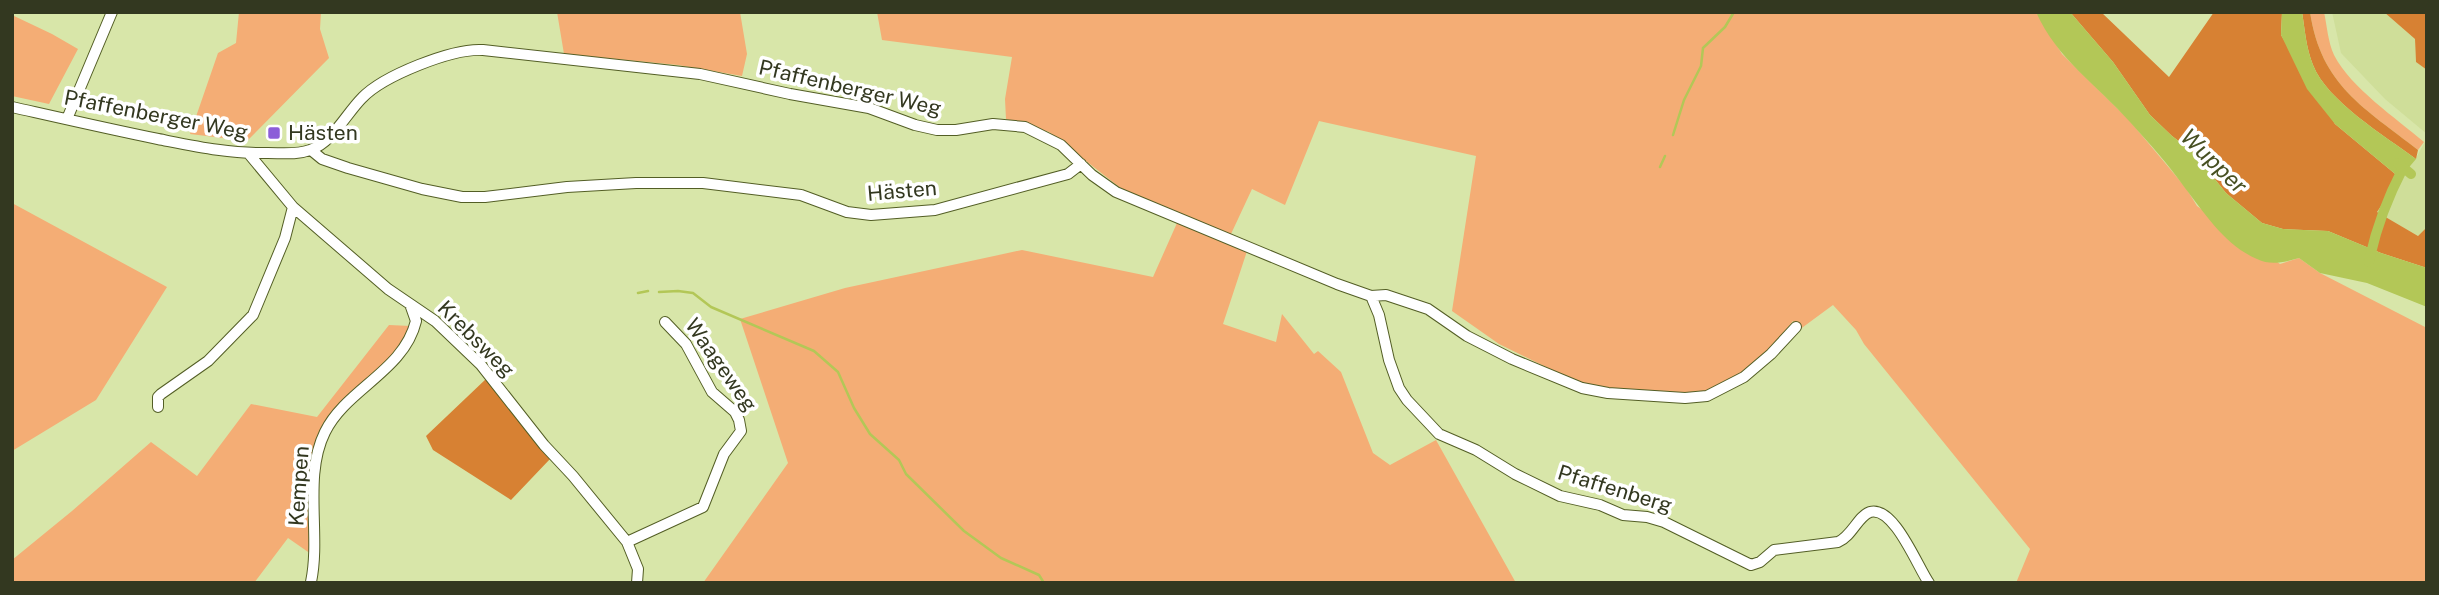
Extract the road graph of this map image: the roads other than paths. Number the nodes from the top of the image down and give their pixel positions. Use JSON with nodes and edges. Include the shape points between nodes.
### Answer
{"nodes":[{"id":1,"x":112,"y":12,"type":"edge"},
{"id":2,"x":12,"y":107,"type":"edge"},
{"id":3,"x":67,"y":119,"type":"junction"},
{"id":4,"x":311,"y":150,"type":"junction"},
{"id":5,"x":249,"y":154,"type":"junction"},
{"id":6,"x":1082,"y":164,"type":"junction"},
{"id":7,"x":293,"y":207,"type":"junction"},
{"id":8,"x":1371,"y":296,"type":"junction"},
{"id":9,"x":410,"y":304,"type":"junction"},
{"id":10,"x":665,"y":322,"type":"dead end"},
{"id":11,"x":1797,"y":327,"type":"dead end"},
{"id":12,"x":158,"y":407,"type":"dead end"},
{"id":13,"x":627,"y":542,"type":"junction"},
{"id":14,"x":311,"y":582,"type":"edge"},
{"id":15,"x":638,"y":583,"type":"edge"},
{"id":16,"x":1928,"y":583,"type":"edge"}],
"edges":[{"from":1,"to":3,"type":"street"},
{"from":2,"to":3,"type":"street","name":"Pfaffenberger Weg"},
{"from":3,"to":5,"type":"street","name":"Pfaffenberger Weg"},
{"from":4,"to":5,"type":"street","name":"Pfaffenberger Weg"},
{"from":4,"to":6,"type":"street","name":"Hästen","via":[[348,169],[462,197],[703,183],[801,195],[847,212],[871,215],[935,210],[1071,173]]},
{"from":4,"to":6,"type":"street","name":"Pfaffenberger Weg","via":[[376,86],[428,62],[476,49],[700,74],[869,108],[937,130],[1019,126],[1054,140]]},
{"from":5,"to":7,"type":"street","name":"Krebsweg"},
{"from":6,"to":8,"type":"street","name":"Pfaffenberger Weg","via":[[1116,192]]},
{"from":7,"to":9,"type":"street","name":"Krebsweg"},
{"from":7,"to":12,"type":"street","via":[[253,315],[208,360],[161,394]]},
{"from":8,"to":11,"type":"street","name":"Pfaffenberger Weg","via":[[1386,295],[1428,309],[1478,342],[1582,388],[1608,393],[1707,396],[1765,360]]},
{"from":8,"to":16,"type":"street","name":"Pfaffenberg","via":[[1396,381],[1407,400],[1439,434],[1516,474],[1560,496],[1664,522],[1751,565],[1774,550],[1838,542],[1868,513],[1875,512],[1908,544]]},
{"from":9,"to":13,"type":"street","name":"Krebsweg","via":[[481,365]]},
{"from":9,"to":14,"type":"street","name":"Kempen","via":[[416,321],[404,346],[331,421],[321,441]]},
{"from":10,"to":13,"type":"street","name":"Waageweg","via":[[686,344],[712,392],[737,415],[740,433],[724,454],[703,507]]},
{"from":13,"to":15,"type":"street","name":"Krebsweg","via":[[638,569]]}]}
